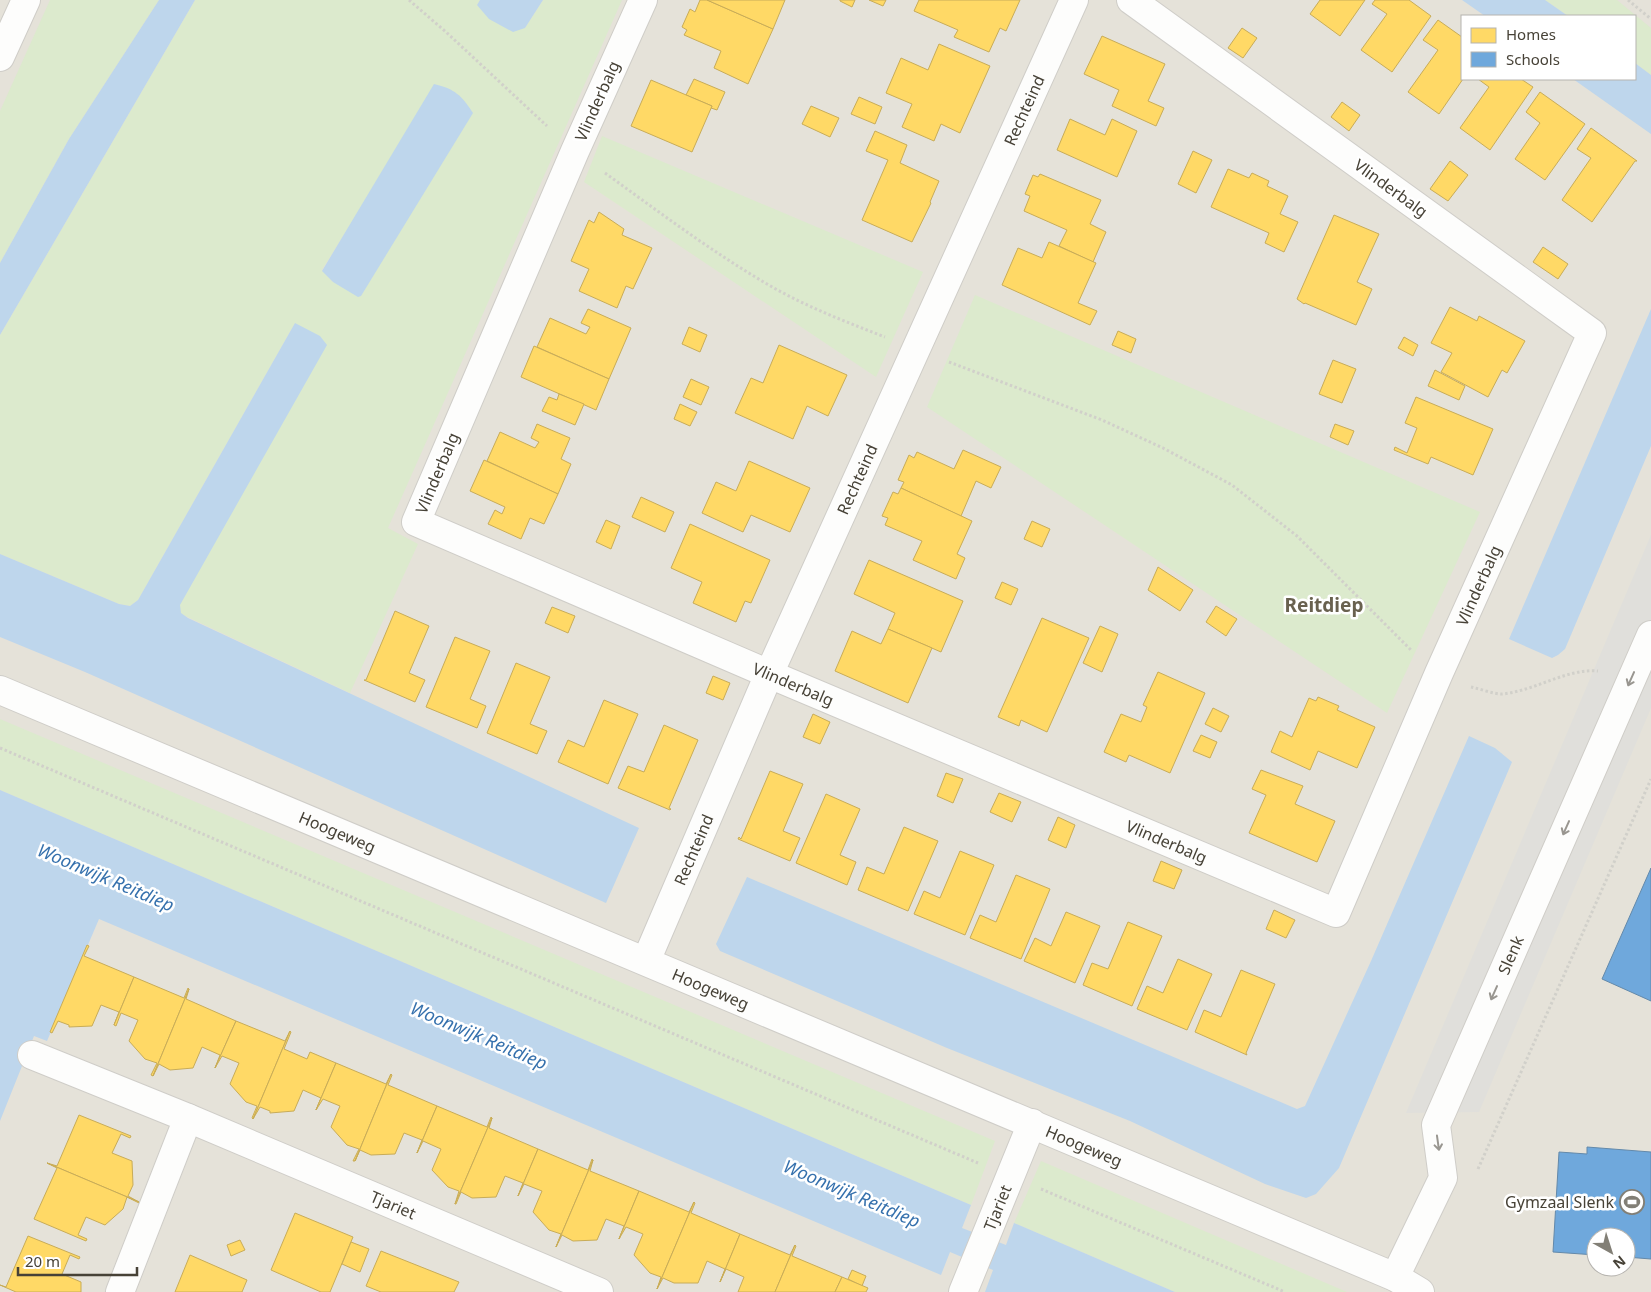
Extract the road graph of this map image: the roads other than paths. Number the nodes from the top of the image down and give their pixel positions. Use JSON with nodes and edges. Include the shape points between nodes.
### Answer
{"nodes":[{"id":1,"x":26,"y":0,"type":"edge"},
{"id":2,"x":643,"y":0,"type":"edge"},
{"id":3,"x":1074,"y":0,"type":"edge"},
{"id":4,"x":1131,"y":0,"type":"edge"},
{"id":5,"x":0,"y":58,"type":"edge"},
{"id":6,"x":1651,"y":634,"type":"edge"},
{"id":7,"x":769,"y":674,"type":"junction"},
{"id":8,"x":0,"y":690,"type":"edge"},
{"id":9,"x":646,"y":961,"type":"junction"},
{"id":10,"x":32,"y":1055,"type":"dead end"},
{"id":11,"x":188,"y":1118,"type":"junction"},
{"id":12,"x":1032,"y":1123,"type":"junction"},
{"id":13,"x":1395,"y":1277,"type":"junction"},
{"id":14,"x":120,"y":1292,"type":"edge"},
{"id":15,"x":599,"y":1292,"type":"edge"},
{"id":16,"x":963,"y":1292,"type":"edge"},
{"id":17,"x":1420,"y":1292,"type":"edge"}],
"edges":[{"from":1,"to":5,"type":"street"},
{"from":2,"to":7,"type":"street","name":"Vlinderbalg","via":[[416,522]]},
{"from":3,"to":7,"type":"street","name":"Rechteind"},
{"from":4,"to":7,"type":"street","name":"Vlinderbalg","via":[[1592,333],[1439,673],[1336,913]]},
{"from":6,"to":13,"type":"street","name":"Slenk","one_way":true,"via":[[1436,1125],[1443,1178]]},
{"from":7,"to":9,"type":"street","name":"Rechteind"},
{"from":8,"to":9,"type":"street","name":"Hoogeweg"},
{"from":9,"to":12,"type":"street","name":"Hoogeweg"},
{"from":10,"to":11,"type":"street","name":"Tjariet"},
{"from":11,"to":14,"type":"street"},
{"from":11,"to":15,"type":"street","name":"Tjariet"},
{"from":12,"to":13,"type":"street","name":"Hoogeweg"},
{"from":12,"to":16,"type":"street","name":"Tjariet"},
{"from":13,"to":17,"type":"street","name":"Hoogeweg"}]}
